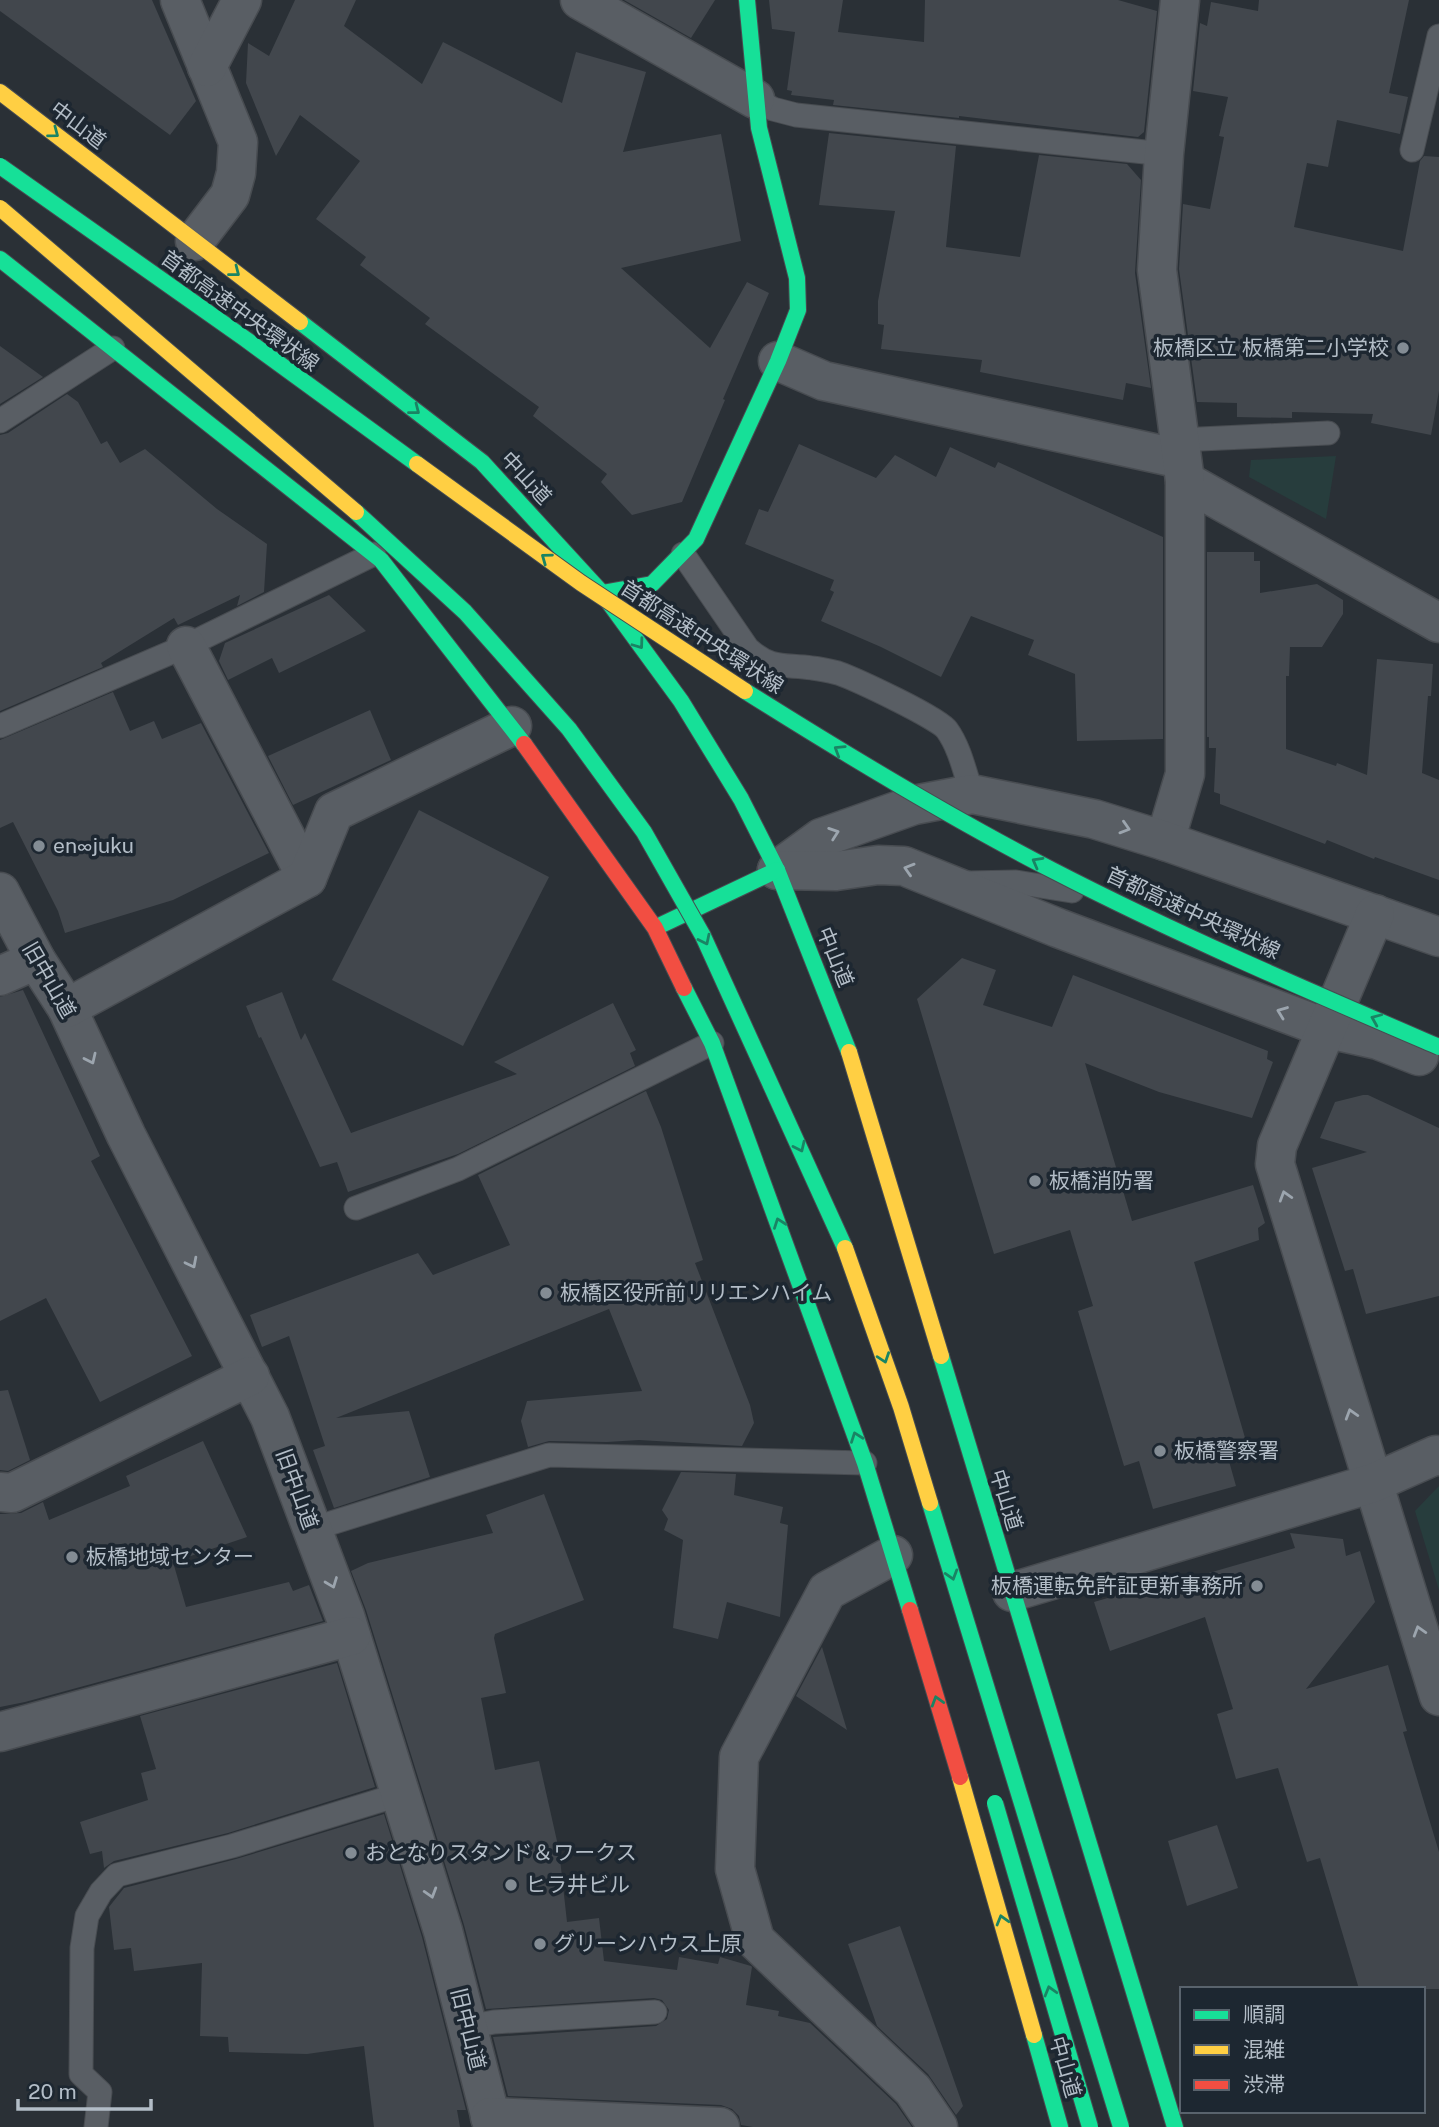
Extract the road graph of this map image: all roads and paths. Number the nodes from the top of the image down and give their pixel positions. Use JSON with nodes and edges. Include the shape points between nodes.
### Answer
{"nodes":[{"id":1,"x":180,"y":0,"type":"edge"},
{"id":2,"x":242,"y":0,"type":"edge"},
{"id":3,"x":580,"y":0,"type":"edge"},
{"id":4,"x":747,"y":0,"type":"edge"},
{"id":5,"x":1180,"y":0,"type":"edge"},
{"id":6,"x":1439,"y":36,"type":"edge"},
{"id":7,"x":207,"y":67,"type":"junction"},
{"id":8,"x":0,"y":92,"type":"edge"},
{"id":9,"x":755,"y":99,"type":"junction"},
{"id":10,"x":1412,"y":150,"type":"dead end"},
{"id":11,"x":0,"y":152,"type":"edge"},
{"id":12,"x":1164,"y":154,"type":"junction"},
{"id":13,"x":0,"y":166,"type":"edge"},
{"id":14,"x":0,"y":208,"type":"edge"},
{"id":15,"x":0,"y":216,"type":"edge"},
{"id":16,"x":195,"y":241,"type":"junction"},
{"id":17,"x":0,"y":259,"type":"edge"},
{"id":18,"x":113,"y":348,"type":"junction"},
{"id":19,"x":778,"y":361,"type":"junction"},
{"id":20,"x":0,"y":421,"type":"edge"},
{"id":21,"x":1328,"y":433,"type":"dead end"},
{"id":22,"x":1182,"y":460,"type":"junction"},
{"id":23,"x":477,"y":488,"type":"dead end"},
{"id":24,"x":499,"y":503,"type":"dead end"},
{"id":25,"x":374,"y":554,"type":"junction"},
{"id":26,"x":683,"y":554,"type":"junction"},
{"id":27,"x":603,"y":593,"type":"junction"},
{"id":28,"x":644,"y":604,"type":"dead end"},
{"id":29,"x":1439,"y":623,"type":"edge"},
{"id":30,"x":186,"y":646,"type":"junction"},
{"id":31,"x":0,"y":726,"type":"edge"},
{"id":32,"x":512,"y":726,"type":"junction"},
{"id":33,"x":968,"y":798,"type":"junction"},
{"id":34,"x":1165,"y":841,"type":"junction"},
{"id":35,"x":777,"y":870,"type":"junction"},
{"id":36,"x":307,"y":878,"type":"junction"},
{"id":37,"x":948,"y":884,"type":"junction"},
{"id":38,"x":0,"y":892,"type":"edge"},
{"id":39,"x":1375,"y":914,"type":"junction"},
{"id":40,"x":655,"y":928,"type":"junction"},
{"id":41,"x":1439,"y":937,"type":"edge"},
{"id":42,"x":36,"y":960,"type":"junction"},
{"id":43,"x":1289,"y":968,"type":"dead end"},
{"id":44,"x":0,"y":976,"type":"edge"},
{"id":45,"x":1337,"y":980,"type":"dead end"},
{"id":46,"x":1362,"y":991,"type":"dead end"},
{"id":47,"x":67,"y":1008,"type":"junction"},
{"id":48,"x":1328,"y":1030,"type":"junction"},
{"id":49,"x":712,"y":1043,"type":"junction"},
{"id":50,"x":1439,"y":1046,"type":"edge"},
{"id":51,"x":1439,"y":1064,"type":"edge"},
{"id":52,"x":763,"y":1106,"type":"dead end"},
{"id":53,"x":356,"y":1208,"type":"dead end"},
{"id":54,"x":250,"y":1376,"type":"junction"},
{"id":55,"x":1439,"y":1456,"type":"edge"},
{"id":56,"x":865,"y":1463,"type":"junction"},
{"id":57,"x":1373,"y":1483,"type":"junction"},
{"id":58,"x":0,"y":1492,"type":"edge"},
{"id":59,"x":312,"y":1530,"type":"junction"},
{"id":60,"x":893,"y":1555,"type":"junction"},
{"id":61,"x":1012,"y":1592,"type":"junction"},
{"id":62,"x":351,"y":1636,"type":"junction"},
{"id":63,"x":1439,"y":1696,"type":"edge"},
{"id":64,"x":0,"y":1732,"type":"edge"},
{"id":65,"x":991,"y":1793,"type":"dead end"},
{"id":66,"x":401,"y":1794,"type":"junction"},
{"id":67,"x":655,"y":2012,"type":"dead end"},
{"id":68,"x":468,"y":2027,"type":"junction"},
{"id":69,"x":492,"y":2122,"type":"edge"},
{"id":70,"x":96,"y":2127,"type":"edge"},
{"id":71,"x":720,"y":2127,"type":"edge"},
{"id":72,"x":938,"y":2127,"type":"edge"},
{"id":73,"x":1060,"y":2127,"type":"edge"},
{"id":74,"x":1090,"y":2127,"type":"edge"},
{"id":75,"x":1121,"y":2127,"type":"edge"},
{"id":76,"x":1175,"y":2127,"type":"edge"}],
"edges":[{"from":1,"to":7,"type":"street"},
{"from":2,"to":7,"type":"street"},
{"from":3,"to":9,"type":"street"},
{"from":4,"to":9,"type":"main road"},
{"from":5,"to":12,"type":"street"},
{"from":6,"to":10,"type":"lane"},
{"from":7,"to":16,"type":"street","via":[[238,142],[236,173],[230,195]]},
{"from":8,"to":16,"type":"main road","name":"中山道","one_way":true},
{"from":9,"to":12,"type":"lane","via":[[796,115]]},
{"from":9,"to":19,"type":"main road","via":[[799,293],[798,310]]},
{"from":11,"to":23,"type":"main road","name":"首都高速中央環状線"},
{"from":12,"to":22,"type":"street","via":[[1157,270]]},
{"from":50,"to":13,"type":"main road","name":"首都高速中央環状線","one_way":true,"bridge":true,"via":[[1052,870],[855,760],[581,583]]},
{"from":14,"to":75,"type":"main road","one_way":true,"bridge":true,"via":[[321,481],[465,612],[569,729],[644,832],[704,936],[840,1234],[905,1421]]},
{"from":15,"to":52,"type":"main road","bridge":true,"via":[[316,480],[456,612],[554,726],[648,860],[694,950]]},
{"from":16,"to":27,"type":"main road","name":"中山道","one_way":true,"via":[[482,461]]},
{"from":17,"to":18,"type":"main road","name":"中山道"},
{"from":18,"to":20,"type":"lane"},
{"from":18,"to":25,"type":"main road","name":"中山道"},
{"from":19,"to":22,"type":"street","via":[[824,381]]},
{"from":19,"to":26,"type":"main road","via":[[696,538]]},
{"from":21,"to":22,"type":"lane"},
{"from":22,"to":29,"type":"street"},
{"from":22,"to":34,"type":"street","via":[[1185,774]]},
{"from":24,"to":28,"type":"main road","name":"首都高速中央環状線"},
{"from":25,"to":30,"type":"lane"},
{"from":25,"to":32,"type":"main road","name":"中山道"},
{"from":26,"to":27,"type":"main road","via":[[652,584]]},
{"from":26,"to":33,"type":"lane","via":[[761,661],[840,674],[945,726],[954,741]]},
{"from":27,"to":35,"type":"main road","name":"中山道","one_way":true,"via":[[681,701],[741,799]]},
{"from":30,"to":31,"type":"lane"},
{"from":30,"to":36,"type":"street"},
{"from":32,"to":36,"type":"street","via":[[334,813]]},
{"from":32,"to":40,"type":"main road","name":"中山道"},
{"from":33,"to":34,"type":"street","one_way":true,"via":[[1094,819]]},
{"from":35,"to":33,"type":"street","one_way":true,"via":[[821,838],[914,805]]},
{"from":34,"to":39,"type":"street"},
{"from":37,"to":35,"type":"street","one_way":true,"via":[[904,866]]},
{"from":35,"to":40,"type":"main road"},
{"from":35,"to":61,"type":"main road","name":"中山道","via":[[843,1033]]},
{"from":36,"to":47,"type":"street"},
{"from":37,"to":43,"type":"lane","via":[[1016,882],[1075,892]]},
{"from":48,"to":37,"type":"street","one_way":true},
{"from":38,"to":42,"type":"street","name":"旧中山道"},
{"from":39,"to":41,"type":"street"},
{"from":39,"to":48,"type":"street"},
{"from":40,"to":49,"type":"main road","name":"中山道"},
{"from":42,"to":44,"type":"street"},
{"from":42,"to":47,"type":"street","name":"旧中山道"},
{"from":45,"to":46,"type":"main road"},
{"from":47,"to":54,"type":"street","name":"旧中山道","one_way":true,"via":[[126,1135]]},
{"from":48,"to":51,"type":"street","via":[[1378,1040]]},
{"from":57,"to":48,"type":"street","one_way":true,"via":[[1275,1164],[1277,1146]]},
{"from":49,"to":53,"type":"lane","via":[[458,1169]]},
{"from":56,"to":49,"type":"main road","name":"中山道","one_way":true},
{"from":54,"to":58,"type":"street","via":[[12,1493]]},
{"from":54,"to":59,"type":"street","name":"旧中山道"},
{"from":55,"to":57,"type":"street"},
{"from":56,"to":59,"type":"lane","via":[[549,1455]]},
{"from":56,"to":60,"type":"main road","name":"中山道"},
{"from":57,"to":61,"type":"street"},
{"from":63,"to":57,"type":"street","one_way":true},
{"from":59,"to":62,"type":"street","name":"旧中山道","one_way":true},
{"from":60,"to":72,"type":"street","via":[[827,1591],[739,1757],[735,1868],[755,1940],[913,2090]]},
{"from":73,"to":60,"type":"main road","name":"中山道","one_way":true},
{"from":61,"to":76,"type":"main road","name":"中山道"},
{"from":62,"to":64,"type":"street"},
{"from":62,"to":66,"type":"street","name":"旧中山道"},
{"from":74,"to":65,"type":"main road","one_way":true,"bridge":true},
{"from":66,"to":68,"type":"street","name":"旧中山道","one_way":true},
{"from":66,"to":70,"type":"lane","via":[[232,1846],[117,1875],[101,1892],[87,1916],[82,1948],[81,2074],[100,2092]]},
{"from":67,"to":68,"type":"lane"},
{"from":68,"to":69,"type":"street","name":"旧中山道"},
{"from":69,"to":71,"type":"street"}]}
